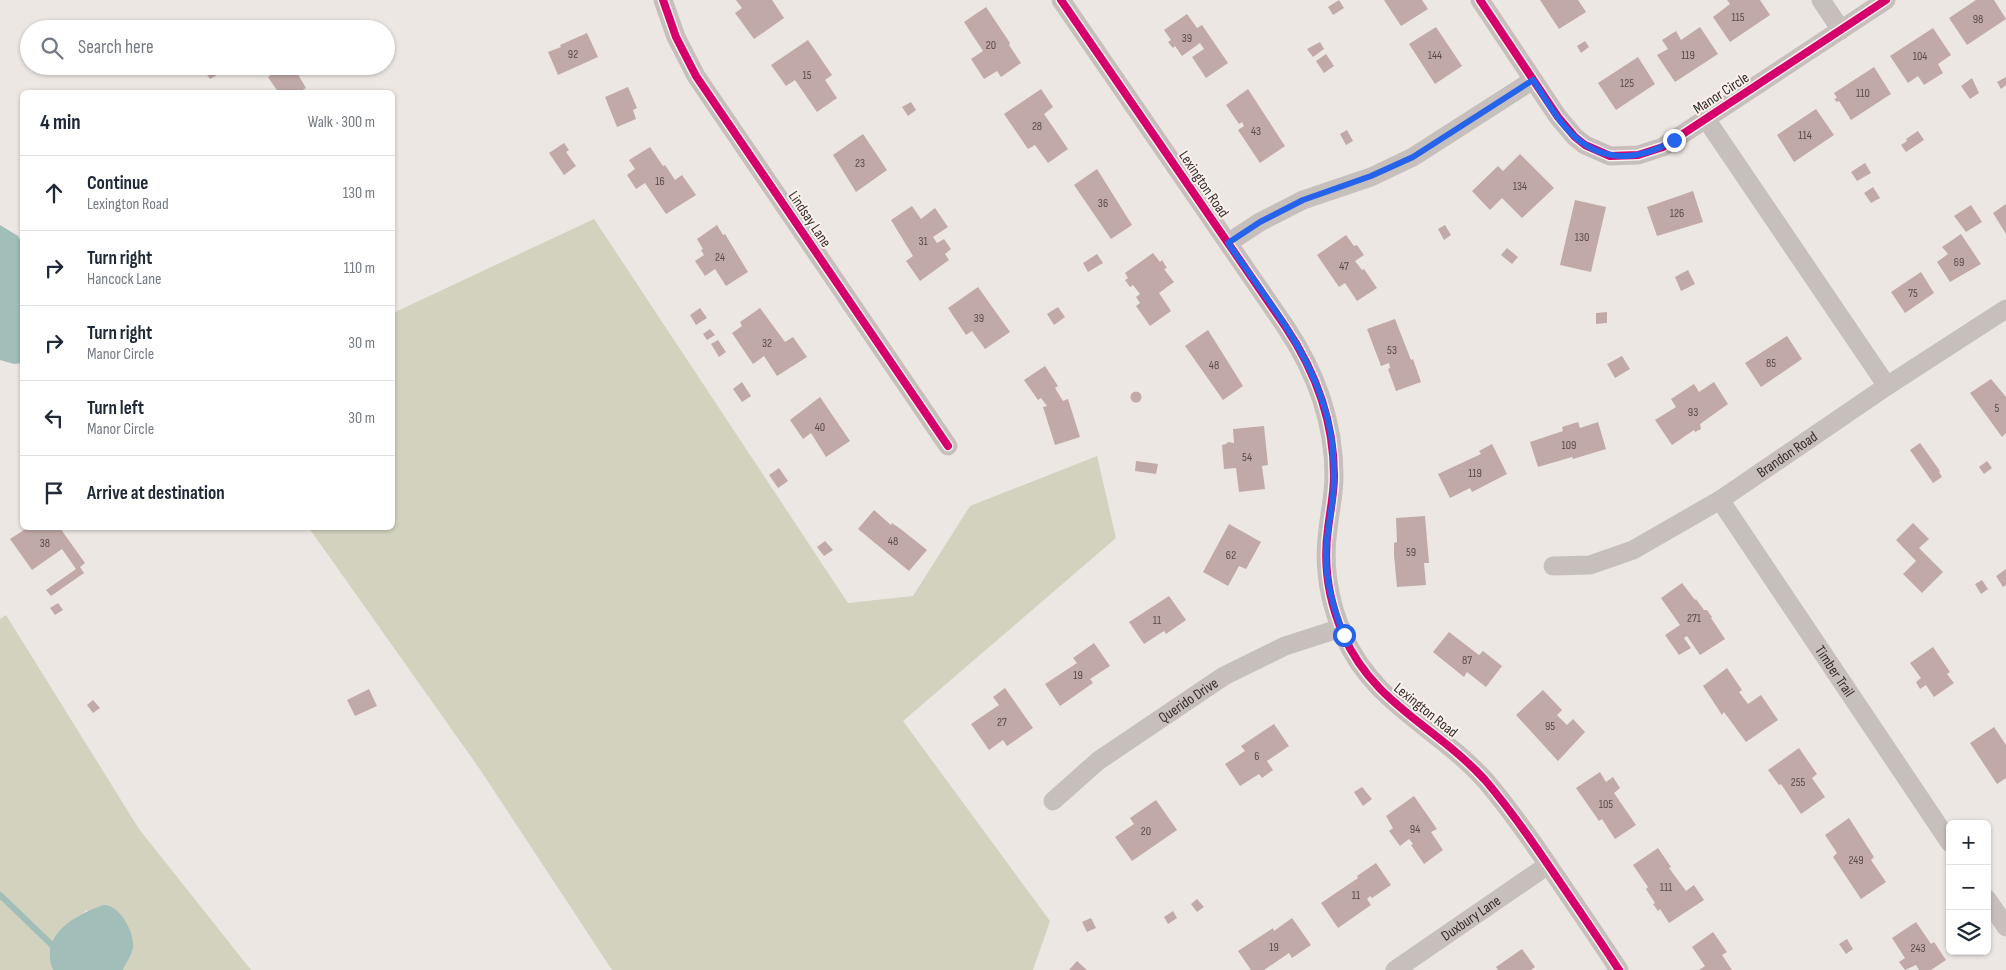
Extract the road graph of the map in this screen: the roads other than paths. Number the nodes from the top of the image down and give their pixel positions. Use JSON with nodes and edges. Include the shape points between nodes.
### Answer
{"nodes":[{"id":1,"x":663,"y":0,"type":"edge"},
{"id":2,"x":1061,"y":0,"type":"edge"},
{"id":3,"x":1480,"y":0,"type":"edge"},
{"id":4,"x":1821,"y":0,"type":"edge"},
{"id":5,"x":1886,"y":0,"type":"edge"},
{"id":6,"x":1841,"y":30,"type":"junction"},
{"id":7,"x":1533,"y":80,"type":"junction"},
{"id":8,"x":1706,"y":119,"type":"junction"},
{"id":9,"x":1228,"y":243,"type":"junction"},
{"id":10,"x":2006,"y":309,"type":"edge"},
{"id":11,"x":1887,"y":386,"type":"junction"},
{"id":12,"x":948,"y":446,"type":"dead end"},
{"id":13,"x":1720,"y":500,"type":"junction"},
{"id":14,"x":1553,"y":566,"type":"dead end"},
{"id":15,"x":1340,"y":628,"type":"junction"},
{"id":16,"x":1053,"y":801,"type":"dead end"},
{"id":17,"x":1946,"y":837,"type":"edge"},
{"id":18,"x":1548,"y":865,"type":"junction"},
{"id":19,"x":1991,"y":905,"type":"edge"},
{"id":20,"x":2006,"y":927,"type":"edge"},
{"id":21,"x":1395,"y":970,"type":"edge"},
{"id":22,"x":1620,"y":970,"type":"edge"}],
"edges":[{"from":1,"to":12,"type":"street","name":"Lindsay Lane","via":[[676,38],[696,76]]},
{"from":2,"to":9,"type":"street","name":"Lexington Road"},
{"from":3,"to":7,"type":"street","name":"Manor Circle"},
{"from":4,"to":6,"type":"street"},
{"from":5,"to":6,"type":"street","name":"Manor Circle"},
{"from":6,"to":8,"type":"street","name":"Manor Circle"},
{"from":7,"to":8,"type":"street","name":"Manor Circle","via":[[1575,137],[1610,156],[1638,155],[1657,149]]},
{"from":7,"to":9,"type":"street","via":[[1406,160],[1296,203]]},
{"from":8,"to":11,"type":"street","name":"Manor Circle"},
{"from":9,"to":15,"type":"street","name":"Lexington Road","via":[[1300,349],[1322,398],[1329,424],[1334,468],[1327,573]]},
{"from":10,"to":11,"type":"street","name":"Brandon Road"},
{"from":11,"to":13,"type":"street","name":"Brandon Road"},
{"from":13,"to":14,"type":"street","name":"Brandon Road","via":[[1634,550],[1590,565]]},
{"from":13,"to":17,"type":"street","name":"Timber Trail"},
{"from":15,"to":16,"type":"street","name":"Querido Drive","via":[[1285,646],[1224,676],[1098,761]]},
{"from":15,"to":18,"type":"street","name":"Lexington Road","via":[[1379,689],[1483,778]]},
{"from":18,"to":21,"type":"street","name":"Duxbury Lane"},
{"from":18,"to":22,"type":"street","name":"Lexington Road"},
{"from":19,"to":20,"type":"street"}]}
